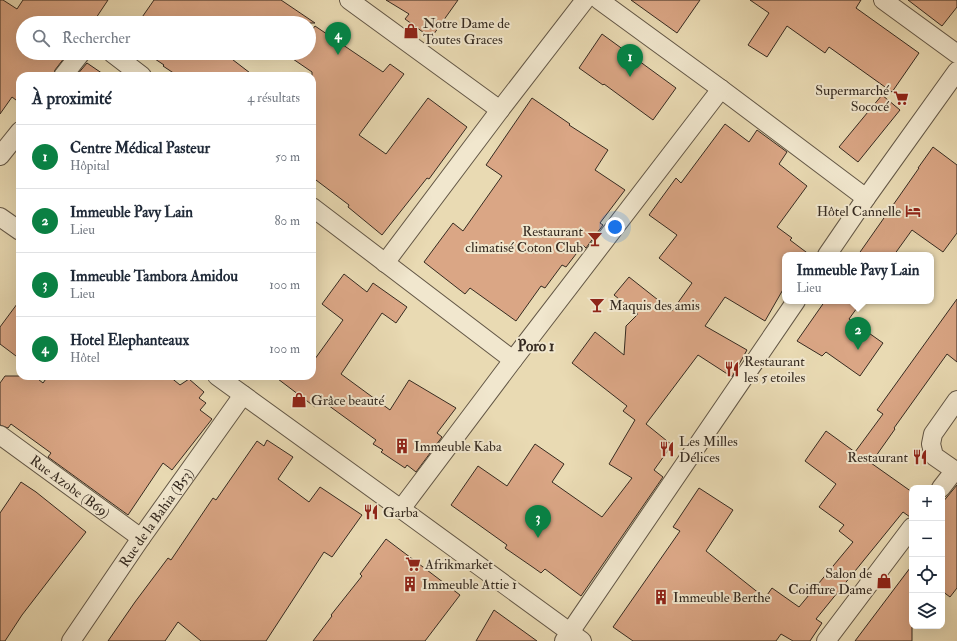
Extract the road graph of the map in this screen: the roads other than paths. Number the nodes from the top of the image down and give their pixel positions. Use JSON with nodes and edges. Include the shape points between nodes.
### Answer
{"nodes":[{"id":1,"x":349,"y":0,"type":"edge"},
{"id":2,"x":585,"y":0,"type":"edge"},
{"id":3,"x":599,"y":0,"type":"edge"},
{"id":4,"x":883,"y":0,"type":"edge"},
{"id":5,"x":957,"y":54,"type":"edge"},
{"id":6,"x":76,"y":60,"type":"edge"},
{"id":7,"x":121,"y":60,"type":"edge"},
{"id":8,"x":957,"y":71,"type":"edge"},
{"id":9,"x":66,"y":72,"type":"edge"},
{"id":10,"x":137,"y":72,"type":"edge"},
{"id":11,"x":721,"y":89,"type":"junction"},
{"id":12,"x":500,"y":110,"type":"junction"},
{"id":13,"x":16,"y":136,"type":"edge"},
{"id":14,"x":0,"y":156,"type":"edge"},
{"id":15,"x":866,"y":198,"type":"junction"},
{"id":16,"x":316,"y":210,"type":"edge"},
{"id":17,"x":0,"y":217,"type":"edge"},
{"id":18,"x":16,"y":228,"type":"edge"},
{"id":19,"x":829,"y":252,"type":"edge"},
{"id":20,"x":385,"y":263,"type":"junction"},
{"id":21,"x":794,"y":304,"type":"edge"},
{"id":22,"x":512,"y":360,"type":"junction"},
{"id":23,"x":222,"y":380,"type":"edge"},
{"id":24,"x":243,"y":395,"type":"junction"},
{"id":25,"x":957,"y":400,"type":"edge"},
{"id":26,"x":0,"y":435,"type":"edge"},
{"id":27,"x":956,"y":471,"type":"edge"},
{"id":28,"x":944,"y":485,"type":"edge"},
{"id":29,"x":401,"y":509,"type":"junction"},
{"id":30,"x":909,"y":531,"type":"edge"},
{"id":31,"x":141,"y":538,"type":"junction"},
{"id":32,"x":572,"y":638,"type":"edge"},
{"id":33,"x":71,"y":641,"type":"edge"},
{"id":34,"x":826,"y":641,"type":"edge"}],
"edges":[{"from":1,"to":12,"type":"street"},
{"from":2,"to":12,"type":"street"},
{"from":3,"to":11,"type":"street"},
{"from":4,"to":5,"type":"street"},
{"from":6,"to":9,"type":"street"},
{"from":7,"to":10,"type":"street"},
{"from":8,"to":15,"type":"street"},
{"from":11,"to":15,"type":"street"},
{"from":11,"to":22,"type":"street"},
{"from":12,"to":20,"type":"street"},
{"from":13,"to":14,"type":"street"},
{"from":15,"to":19,"type":"street"},
{"from":16,"to":20,"type":"street"},
{"from":17,"to":18,"type":"street"},
{"from":20,"to":22,"type":"street"},
{"from":21,"to":32,"type":"street"},
{"from":22,"to":29,"type":"street"},
{"from":23,"to":24,"type":"street"},
{"from":24,"to":29,"type":"street"},
{"from":24,"to":31,"type":"street","name":"Rue de la Bahia (B53)"},
{"from":25,"to":27,"type":"street","via":[[933,434],[931,444],[934,456]]},
{"from":26,"to":31,"type":"street","name":"Rue Azobe (B69)"},
{"from":27,"to":28,"type":"street"},
{"from":29,"to":32,"type":"street"},
{"from":30,"to":34,"type":"street"},
{"from":31,"to":33,"type":"street","name":"Rue de la Bahia (B53)"}]}
